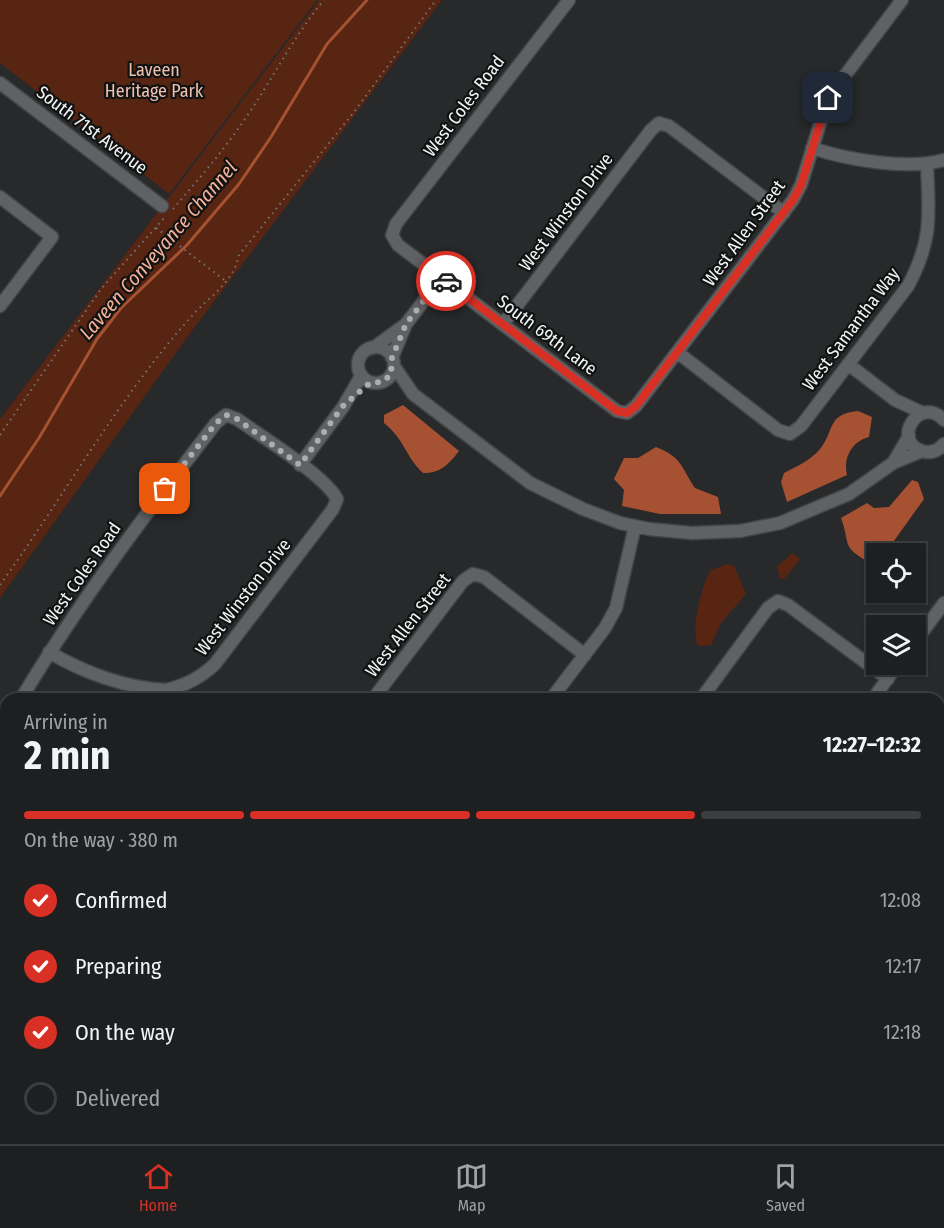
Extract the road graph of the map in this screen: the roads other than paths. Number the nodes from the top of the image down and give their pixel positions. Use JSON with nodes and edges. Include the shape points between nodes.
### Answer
{"nodes":[{"id":1,"x":569,"y":0,"type":"edge"},
{"id":2,"x":902,"y":0,"type":"edge"},
{"id":3,"x":3,"y":90,"type":"edge"},
{"id":4,"x":812,"y":148,"type":"junction"},
{"id":5,"x":944,"y":160,"type":"edge"},
{"id":6,"x":927,"y":165,"type":"junction"},
{"id":7,"x":0,"y":197,"type":"edge"},
{"id":8,"x":162,"y":206,"type":"dead end"},
{"id":9,"x":784,"y":213,"type":"junction"},
{"id":10,"x":392,"y":235,"type":"joint"},
{"id":11,"x":442,"y":277,"type":"junction"},
{"id":12,"x":0,"y":306,"type":"edge"},
{"id":13,"x":406,"y":324,"type":"junction"},
{"id":14,"x":503,"y":324,"type":"junction"},
{"id":15,"x":373,"y":348,"type":"junction"},
{"id":16,"x":677,"y":352,"type":"junction"},
{"id":17,"x":393,"y":362,"type":"junction"},
{"id":18,"x":848,"y":364,"type":"junction"},
{"id":19,"x":371,"y":380,"type":"junction"},
{"id":20,"x":413,"y":394,"type":"junction"},
{"id":21,"x":896,"y":400,"type":"junction"},
{"id":22,"x":627,"y":413,"type":"joint"},
{"id":23,"x":936,"y":414,"type":"edge"},
{"id":24,"x":909,"y":431,"type":"junction"},
{"id":25,"x":944,"y":444,"type":"edge"},
{"id":26,"x":926,"y":451,"type":"junction"},
{"id":27,"x":944,"y":459,"type":"edge"},
{"id":28,"x":893,"y":463,"type":"junction"},
{"id":29,"x":300,"y":465,"type":"junction"},
{"id":30,"x":337,"y":499,"type":"joint"},
{"id":31,"x":635,"y":526,"type":"junction"},
{"id":32,"x":944,"y":603,"type":"edge"},
{"id":33,"x":926,"y":627,"type":"edge"},
{"id":34,"x":49,"y":652,"type":"junction"},
{"id":35,"x":585,"y":655,"type":"junction"},
{"id":36,"x":891,"y":675,"type":"edge"},
{"id":37,"x":888,"y":679,"type":"junction"},
{"id":38,"x":25,"y":693,"type":"edge"},
{"id":39,"x":163,"y":693,"type":"edge"},
{"id":40,"x":169,"y":693,"type":"edge"},
{"id":41,"x":378,"y":693,"type":"edge"},
{"id":42,"x":556,"y":693,"type":"edge"},
{"id":43,"x":705,"y":693,"type":"edge"},
{"id":44,"x":878,"y":693,"type":"edge"}],
"edges":[{"from":1,"to":10,"type":"street","name":"West Coles Road","via":[[396,224]]},
{"from":2,"to":4,"type":"street","name":"West Allen Street","via":[[828,98]]},
{"from":3,"to":8,"type":"street","name":"South 71st Avenue"},
{"from":4,"to":6,"type":"street","via":[[833,155]]},
{"from":4,"to":9,"type":"street","name":"West Allen Street","via":[[801,185]]},
{"from":5,"to":6,"type":"street"},
{"from":6,"to":18,"type":"street","name":"West Samantha Way","via":[[930,218],[919,266]]},
{"from":7,"to":12,"type":"street","via":[[52,237]]},
{"from":9,"to":14,"type":"street","name":"West Winston Drive","via":[[669,126],[659,123]]},
{"from":9,"to":16,"type":"street","name":"West Allen Street"},
{"from":10,"to":11,"type":"street","name":"South 69th Lane","via":[[398,245]]},
{"from":11,"to":13,"type":"street"},
{"from":11,"to":14,"type":"street","name":"South 69th Lane"},
{"from":13,"to":15,"type":"street"},
{"from":13,"to":17,"type":"street"},
{"from":14,"to":22,"type":"street","name":"South 69th Lane","via":[[617,411]]},
{"from":15,"to":17,"type":"street","via":[[384,349]]},
{"from":15,"to":19,"type":"street","via":[[362,353],[358,364]]},
{"from":16,"to":18,"type":"street","name":"West Samantha Way","via":[[778,430],[790,434],[801,426]]},
{"from":16,"to":22,"type":"street","name":"West Allen Street"},
{"from":17,"to":19,"type":"street","via":[[391,375]]},
{"from":17,"to":20,"type":"street"},
{"from":18,"to":21,"type":"street"},
{"from":19,"to":20,"type":"street"},
{"from":19,"to":29,"type":"street","via":[[343,406]]},
{"from":20,"to":31,"type":"street","via":[[530,483],[574,506]]},
{"from":21,"to":23,"type":"street"},
{"from":21,"to":24,"type":"street"},
{"from":23,"to":24,"type":"street","via":[[912,421]]},
{"from":24,"to":26,"type":"street","via":[[914,446]]},
{"from":24,"to":28,"type":"street"},
{"from":25,"to":26,"type":"street"},
{"from":26,"to":27,"type":"street"},
{"from":26,"to":28,"type":"street"},
{"from":28,"to":31,"type":"street","via":[[849,494],[780,523],[740,531],[692,533]]},
{"from":29,"to":30,"type":"street","name":"West Coles Road"},
{"from":29,"to":34,"type":"street","name":"West Coles Road","via":[[226,415],[152,506]]},
{"from":30,"to":40,"type":"street","name":"West Winston Drive","via":[[215,664]]},
{"from":31,"to":35,"type":"street","via":[[616,608]]},
{"from":32,"to":33,"type":"street"},
{"from":34,"to":38,"type":"street","name":"West Coles Road"},
{"from":34,"to":39,"type":"street","via":[[89,673]]},
{"from":35,"to":41,"type":"street","name":"West Allen Street","via":[[484,578],[473,574],[463,581]]},
{"from":35,"to":42,"type":"street"},
{"from":36,"to":37,"type":"street"},
{"from":37,"to":43,"type":"street","via":[[788,604],[778,601],[768,608]]},
{"from":37,"to":44,"type":"street"}]}
